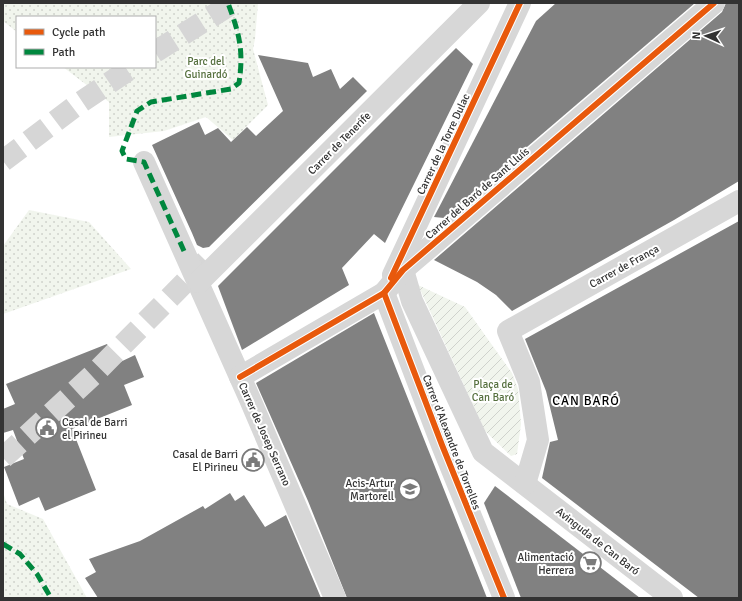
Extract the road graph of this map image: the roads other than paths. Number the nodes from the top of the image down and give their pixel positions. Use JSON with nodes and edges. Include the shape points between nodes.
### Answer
{"nodes":[{"id":1,"x":479,"y":3,"type":"edge"},
{"id":2,"x":520,"y":3,"type":"edge"},
{"id":3,"x":714,"y":3,"type":"edge"},
{"id":4,"x":144,"y":162,"type":"dead end"},
{"id":5,"x":739,"y":201,"type":"edge"},
{"id":6,"x":403,"y":270,"type":"junction"},
{"id":7,"x":199,"y":282,"type":"junction"},
{"id":8,"x":384,"y":293,"type":"junction"},
{"id":9,"x":240,"y":377,"type":"junction"},
{"id":10,"x":525,"y":484,"type":"junction"},
{"id":11,"x":335,"y":598,"type":"edge"},
{"id":12,"x":504,"y":598,"type":"edge"},
{"id":13,"x":672,"y":598,"type":"edge"}],
"edges":[{"from":1,"to":7,"type":"street","name":"Carrer de Tenerife"},
{"from":2,"to":8,"type":"street","name":"Carrer de la Torre Dulac"},
{"from":3,"to":6,"type":"street","name":"Carrer del Baró de Sant Lluís"},
{"from":4,"to":7,"type":"street","name":"Carrer de Josep Serrano"},
{"from":5,"to":10,"type":"street","name":"Carrer de França","via":[[508,331],[529,382],[538,440]]},
{"from":6,"to":8,"type":"street","name":"Carrer del Baró de Sant Lluís"},
{"from":6,"to":10,"type":"street","via":[[412,301],[483,452]]},
{"from":7,"to":9,"type":"street","name":"Carrer de Josep Serrano"},
{"from":8,"to":9,"type":"street","name":"Carrer del Baró de Sant Lluís"},
{"from":8,"to":12,"type":"street","name":"Carrer d'Alexandre de Torrelles"},
{"from":9,"to":11,"type":"street","name":"Carrer de Josep Serrano"},
{"from":10,"to":13,"type":"street","name":"Avinguda de Can Baró"}]}
